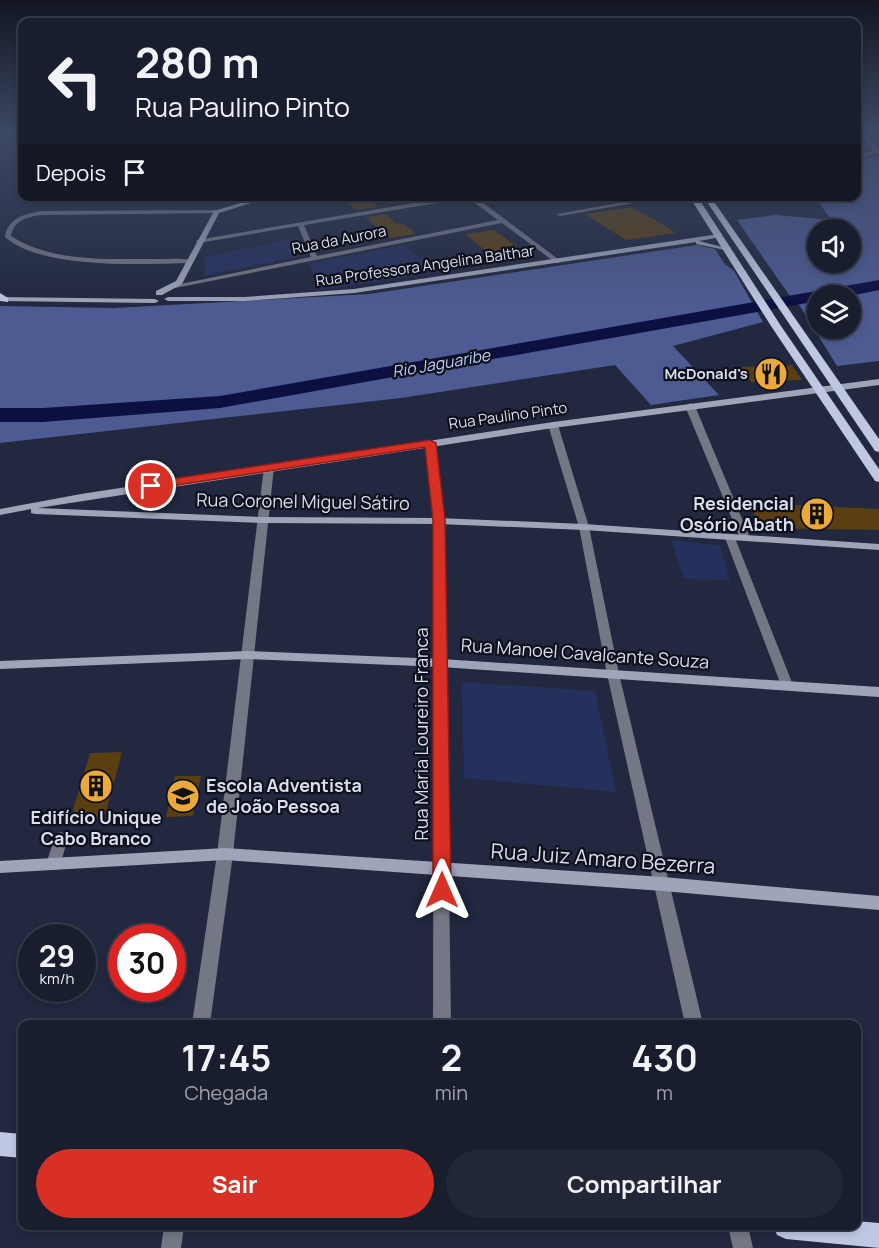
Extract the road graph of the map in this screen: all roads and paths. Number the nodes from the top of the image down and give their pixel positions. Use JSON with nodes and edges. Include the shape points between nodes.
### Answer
{"nodes":[{"id":1,"x":254,"y":201,"type":"edge"},
{"id":2,"x":439,"y":201,"type":"edge"},
{"id":3,"x":476,"y":201,"type":"edge"},
{"id":4,"x":638,"y":201,"type":"edge"},
{"id":5,"x":696,"y":201,"type":"edge"},
{"id":6,"x":709,"y":201,"type":"edge"},
{"id":7,"x":216,"y":212,"type":"junction"},
{"id":8,"x":560,"y":213,"type":"dead end"},
{"id":9,"x":504,"y":222,"type":"junction"},
{"id":10,"x":300,"y":224,"type":"junction"},
{"id":11,"x":719,"y":236,"type":"junction"},
{"id":12,"x":199,"y":241,"type":"junction"},
{"id":13,"x":685,"y":243,"type":"junction"},
{"id":14,"x":728,"y":250,"type":"junction"},
{"id":15,"x":315,"y":259,"type":"junction"},
{"id":16,"x":191,"y":261,"type":"junction"},
{"id":17,"x":558,"y":262,"type":"junction"},
{"id":18,"x":178,"y":285,"type":"junction"},
{"id":19,"x":156,"y":296,"type":"junction"},
{"id":20,"x":170,"y":298,"type":"junction"},
{"id":21,"x":1,"y":299,"type":"edge"},
{"id":22,"x":879,"y":382,"type":"edge"},
{"id":23,"x":836,"y":387,"type":"junction"},
{"id":24,"x":819,"y":389,"type":"junction"},
{"id":25,"x":690,"y":406,"type":"junction"},
{"id":26,"x":553,"y":425,"type":"junction"},
{"id":27,"x":430,"y":443,"type":"junction"},
{"id":28,"x":878,"y":444,"type":"edge"},
{"id":29,"x":269,"y":467,"type":"junction"},
{"id":30,"x":879,"y":478,"type":"edge"},
{"id":31,"x":81,"y":497,"type":"junction"},
{"id":32,"x":65,"y":512,"type":"junction"},
{"id":33,"x":1,"y":514,"type":"edge"},
{"id":34,"x":263,"y":520,"type":"junction"},
{"id":35,"x":439,"y":520,"type":"junction"},
{"id":36,"x":584,"y":527,"type":"junction"},
{"id":37,"x":730,"y":538,"type":"junction"},
{"id":38,"x":745,"y":538,"type":"junction"},
{"id":39,"x":879,"y":547,"type":"edge"},
{"id":40,"x":247,"y":655,"type":"junction"},
{"id":41,"x":441,"y":663,"type":"junction"},
{"id":42,"x":0,"y":665,"type":"edge"},
{"id":43,"x":613,"y":674,"type":"junction"},
{"id":44,"x":788,"y":685,"type":"junction"},
{"id":45,"x":879,"y":692,"type":"edge"},
{"id":46,"x":61,"y":838,"type":"dead end"},
{"id":47,"x":225,"y":854,"type":"junction"},
{"id":48,"x":54,"y":864,"type":"junction"},
{"id":49,"x":0,"y":867,"type":"edge"},
{"id":50,"x":442,"y":868,"type":"junction"},
{"id":51,"x":663,"y":884,"type":"junction"},
{"id":52,"x":879,"y":903,"type":"edge"},
{"id":53,"x":202,"y":1020,"type":"edge"},
{"id":54,"x":442,"y":1020,"type":"edge"},
{"id":55,"x":693,"y":1020,"type":"edge"},
{"id":56,"x":0,"y":1144,"type":"edge"},
{"id":57,"x":18,"y":1146,"type":"edge"},
{"id":58,"x":173,"y":1230,"type":"edge"},
{"id":59,"x":739,"y":1230,"type":"edge"},
{"id":60,"x":823,"y":1230,"type":"edge"},
{"id":61,"x":879,"y":1236,"type":"edge"},
{"id":62,"x":171,"y":1248,"type":"edge"},
{"id":63,"x":743,"y":1248,"type":"edge"}],
"edges":[{"from":1,"to":7,"type":"street"},
{"from":2,"to":10,"type":"street"},
{"from":3,"to":9,"type":"street"},
{"from":4,"to":8,"type":"street"},
{"from":5,"to":11,"type":"main road"},
{"from":6,"to":23,"type":"main road"},
{"from":7,"to":12,"type":"street"},
{"from":7,"to":16,"type":"street","via":[[41,213],[24,216],[9,226],[8,237],[23,247],[74,257]]},
{"from":9,"to":15,"type":"street","name":"Rua da Aurora"},
{"from":9,"to":17,"type":"street"},
{"from":10,"to":12,"type":"street"},
{"from":10,"to":15,"type":"street"},
{"from":11,"to":13,"type":"street"},
{"from":11,"to":14,"type":"main road"},
{"from":12,"to":16,"type":"street"},
{"from":13,"to":14,"type":"street"},
{"from":13,"to":17,"type":"street","name":"Rua Professora Angelina Balthar"},
{"from":14,"to":24,"type":"main road"},
{"from":15,"to":18,"type":"street","name":"Rua da Aurora"},
{"from":16,"to":18,"type":"street"},
{"from":17,"to":20,"type":"street","name":"Rua Professora Angelina Balthar","via":[[354,291],[244,299]]},
{"from":18,"to":19,"type":"street"},
{"from":18,"to":20,"type":"street"},
{"from":19,"to":20,"type":"street","name":"Rua Professora Angelina Balthar","via":[[169,294]]},
{"from":19,"to":21,"type":"street","via":[[115,302]]},
{"from":22,"to":23,"type":"street","name":"Rua Paulino Pinto"},
{"from":23,"to":24,"type":"street","name":"Rua Paulino Pinto"},
{"from":23,"to":28,"type":"main road"},
{"from":24,"to":25,"type":"street","name":"Rua Paulino Pinto"},
{"from":24,"to":30,"type":"main road"},
{"from":25,"to":26,"type":"street","name":"Rua Paulino Pinto"},
{"from":25,"to":38,"type":"street"},
{"from":26,"to":27,"type":"street","name":"Rua Paulino Pinto"},
{"from":26,"to":36,"type":"street"},
{"from":27,"to":29,"type":"street","name":"Rua Paulino Pinto"},
{"from":27,"to":35,"type":"street","name":"Rua Maria Loureiro Franca"},
{"from":29,"to":31,"type":"street","name":"Rua Paulino Pinto"},
{"from":29,"to":34,"type":"street"},
{"from":31,"to":32,"type":"street","via":[[72,501]]},
{"from":31,"to":33,"type":"street","name":"Rua Paulino Pinto"},
{"from":32,"to":33,"type":"street","name":"Rua Coronel Miguel Sátiro"},
{"from":32,"to":34,"type":"street","name":"Rua Coronel Miguel Sátiro"},
{"from":34,"to":35,"type":"street","name":"Rua Coronel Miguel Sátiro"},
{"from":34,"to":40,"type":"street"},
{"from":35,"to":36,"type":"street","name":"Rua Coronel Miguel Sátiro"},
{"from":35,"to":41,"type":"street","name":"Rua Maria Loureiro Franca"},
{"from":36,"to":37,"type":"street","name":"Rua Coronel Miguel Sátiro"},
{"from":36,"to":43,"type":"street"},
{"from":37,"to":38,"type":"street","name":"Rua Coronel Miguel Sátiro"},
{"from":37,"to":44,"type":"street"},
{"from":38,"to":39,"type":"street","name":"Rua Coronel Miguel Sátiro"},
{"from":40,"to":41,"type":"street","name":"Rua Manoel Cavalcante Souza"},
{"from":40,"to":42,"type":"street","name":"Rua Manoel Cavalcante Souza"},
{"from":40,"to":47,"type":"street"},
{"from":41,"to":43,"type":"street","name":"Rua Manoel Cavalcante Souza"},
{"from":41,"to":50,"type":"street","name":"Rua Maria Loureiro Franca"},
{"from":43,"to":44,"type":"street","name":"Rua Manoel Cavalcante Souza"},
{"from":43,"to":51,"type":"street"},
{"from":44,"to":45,"type":"street","name":"Rua Manoel Cavalcante Souza"},
{"from":46,"to":48,"type":"street"},
{"from":47,"to":48,"type":"street","name":"Rua Juiz Amaro Bezerra"},
{"from":47,"to":50,"type":"street","name":"Rua Juiz Amaro Bezerra"},
{"from":47,"to":53,"type":"street"},
{"from":48,"to":49,"type":"street","name":"Rua Juiz Amaro Bezerra"},
{"from":50,"to":51,"type":"street","name":"Rua Juiz Amaro Bezerra"},
{"from":50,"to":54,"type":"street","name":"Rua Maria Loureiro Franca"},
{"from":51,"to":52,"type":"street","name":"Rua Juiz Amaro Bezerra"},
{"from":51,"to":55,"type":"street"},
{"from":56,"to":57,"type":"main road"},
{"from":58,"to":62,"type":"street"},
{"from":59,"to":63,"type":"street"},
{"from":60,"to":61,"type":"main road"}]}
